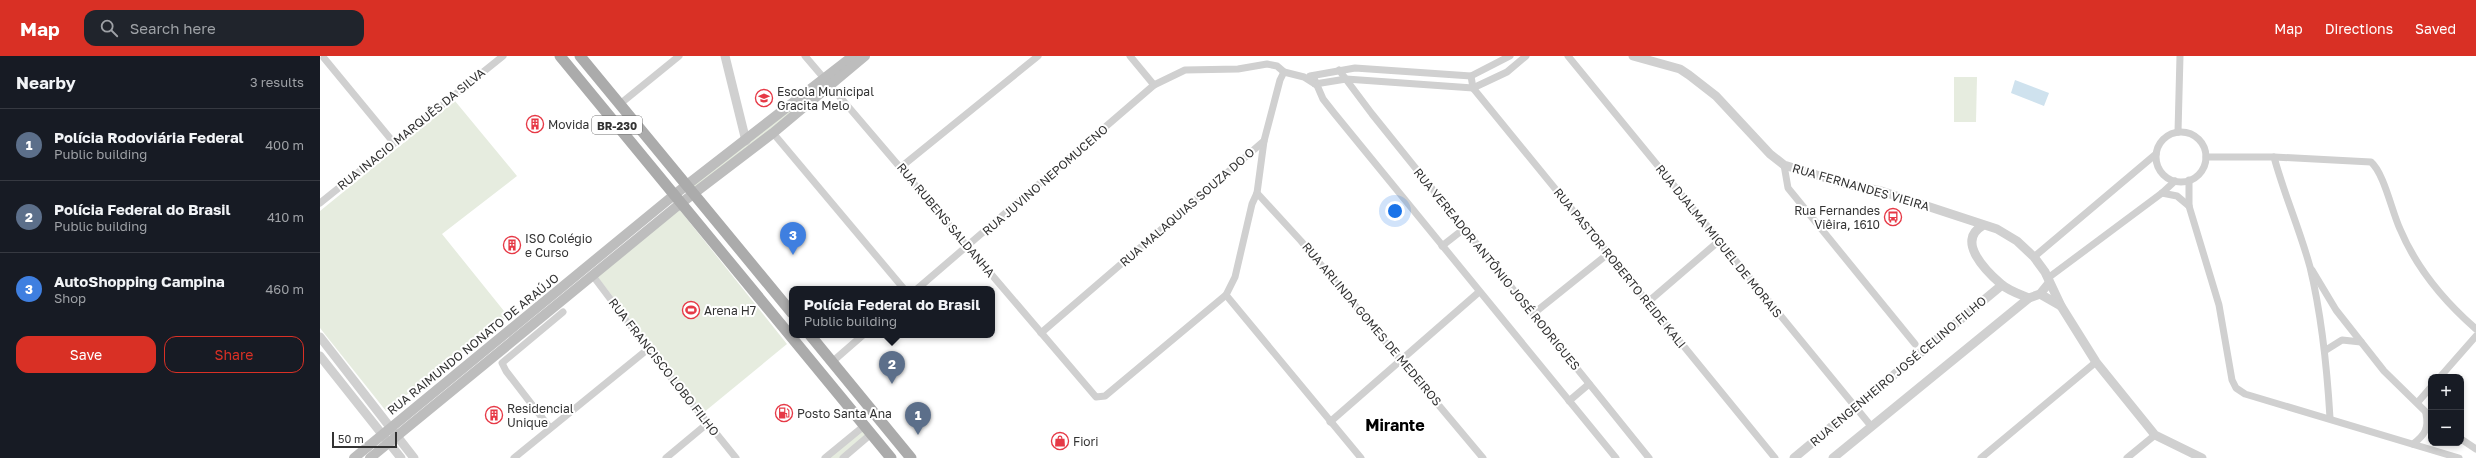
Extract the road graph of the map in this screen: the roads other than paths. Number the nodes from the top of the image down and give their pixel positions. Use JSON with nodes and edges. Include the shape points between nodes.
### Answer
{"nodes":[{"id":1,"x":503,"y":56,"type":"edge"},
{"id":2,"x":560,"y":56,"type":"edge"},
{"id":3,"x":580,"y":56,"type":"edge"},
{"id":4,"x":680,"y":56,"type":"edge"},
{"id":5,"x":725,"y":56,"type":"edge"},
{"id":6,"x":805,"y":56,"type":"edge"},
{"id":7,"x":853,"y":56,"type":"edge"},
{"id":8,"x":865,"y":56,"type":"edge"},
{"id":9,"x":1038,"y":56,"type":"edge"},
{"id":10,"x":1130,"y":56,"type":"edge"},
{"id":11,"x":1510,"y":56,"type":"edge"},
{"id":12,"x":1526,"y":56,"type":"edge"},
{"id":13,"x":1568,"y":56,"type":"edge"},
{"id":14,"x":1633,"y":56,"type":"edge"},
{"id":15,"x":2180,"y":56,"type":"edge"},
{"id":16,"x":323,"y":58,"type":"edge"},
{"id":17,"x":1488,"y":69,"type":"junction"},
{"id":18,"x":1339,"y":70,"type":"junction"},
{"id":19,"x":1284,"y":72,"type":"junction"},
{"id":20,"x":1314,"y":76,"type":"junction"},
{"id":21,"x":1472,"y":76,"type":"junction"},
{"id":22,"x":1304,"y":77,"type":"junction"},
{"id":23,"x":1346,"y":79,"type":"junction"},
{"id":24,"x":1493,"y":79,"type":"junction"},
{"id":25,"x":827,"y":82,"type":"junction"},
{"id":26,"x":1315,"y":84,"type":"junction"},
{"id":27,"x":1154,"y":86,"type":"junction"},
{"id":28,"x":1473,"y":88,"type":"junction"},
{"id":29,"x":620,"y":104,"type":"junction"},
{"id":30,"x":2178,"y":132,"type":"junction"},
{"id":31,"x":773,"y":133,"type":"junction"},
{"id":32,"x":746,"y":141,"type":"junction"},
{"id":33,"x":1264,"y":141,"type":"junction"},
{"id":34,"x":394,"y":143,"type":"junction"},
{"id":35,"x":2156,"y":154,"type":"junction"},
{"id":36,"x":2206,"y":157,"type":"junction"},
{"id":37,"x":2274,"y":157,"type":"junction"},
{"id":38,"x":1784,"y":164,"type":"junction"},
{"id":39,"x":901,"y":167,"type":"junction"},
{"id":40,"x":2189,"y":180,"type":"junction"},
{"id":41,"x":2175,"y":181,"type":"junction"},
{"id":42,"x":690,"y":189,"type":"junction"},
{"id":43,"x":1258,"y":193,"type":"junction"},
{"id":44,"x":2162,"y":193,"type":"junction"},
{"id":45,"x":678,"y":199,"type":"junction"},
{"id":46,"x":320,"y":203,"type":"edge"},
{"id":47,"x":2189,"y":206,"type":"junction"},
{"id":48,"x":1982,"y":226,"type":"junction"},
{"id":49,"x":1465,"y":228,"type":"junction"},
{"id":50,"x":1720,"y":241,"type":"junction"},
{"id":51,"x":968,"y":245,"type":"junction"},
{"id":52,"x":1442,"y":246,"type":"junction"},
{"id":53,"x":1609,"y":253,"type":"junction"},
{"id":54,"x":2034,"y":256,"type":"junction"},
{"id":55,"x":2310,"y":267,"type":"junction"},
{"id":56,"x":593,"y":276,"type":"junction"},
{"id":57,"x":2049,"y":281,"type":"junction"},
{"id":58,"x":2002,"y":285,"type":"junction"},
{"id":59,"x":901,"y":286,"type":"edge"},
{"id":60,"x":920,"y":286,"type":"edge"},
{"id":61,"x":1479,"y":292,"type":"junction"},
{"id":62,"x":2040,"y":294,"type":"junction"},
{"id":63,"x":1226,"y":295,"type":"junction"},
{"id":64,"x":2029,"y":298,"type":"junction"},
{"id":65,"x":1648,"y":302,"type":"junction"},
{"id":66,"x":2061,"y":306,"type":"junction"},
{"id":67,"x":789,"y":309,"type":"edge"},
{"id":68,"x":563,"y":312,"type":"dead end"},
{"id":69,"x":1533,"y":314,"type":"junction"},
{"id":70,"x":2476,"y":328,"type":"edge"},
{"id":71,"x":1041,"y":333,"type":"junction"},
{"id":72,"x":789,"y":334,"type":"edge"},
{"id":73,"x":2476,"y":336,"type":"edge"},
{"id":74,"x":320,"y":337,"type":"edge"},
{"id":75,"x":792,"y":338,"type":"edge"},
{"id":76,"x":812,"y":338,"type":"edge"},
{"id":77,"x":860,"y":338,"type":"edge"},
{"id":78,"x":2361,"y":342,"type":"junction"},
{"id":79,"x":1915,"y":344,"type":"dead end"},
{"id":80,"x":648,"y":349,"type":"junction"},
{"id":81,"x":2326,"y":350,"type":"junction"},
{"id":82,"x":320,"y":356,"type":"edge"},
{"id":83,"x":1402,"y":359,"type":"junction"},
{"id":84,"x":832,"y":362,"type":"junction"},
{"id":85,"x":2096,"y":362,"type":"junction"},
{"id":86,"x":2443,"y":374,"type":"edge"},
{"id":87,"x":1589,"y":384,"type":"junction"},
{"id":88,"x":2428,"y":390,"type":"edge"},
{"id":89,"x":1569,"y":401,"type":"junction"},
{"id":90,"x":2418,"y":402,"type":"junction"},
{"id":91,"x":1855,"y":406,"type":"junction"},
{"id":92,"x":2428,"y":414,"type":"edge"},
{"id":93,"x":2330,"y":418,"type":"junction"},
{"id":94,"x":1330,"y":422,"type":"junction"},
{"id":95,"x":708,"y":423,"type":"junction"},
{"id":96,"x":1870,"y":426,"type":"junction"},
{"id":97,"x":2428,"y":427,"type":"edge"},
{"id":98,"x":550,"y":428,"type":"junction"},
{"id":99,"x":868,"y":430,"type":"junction"},
{"id":100,"x":390,"y":436,"type":"junction"},
{"id":101,"x":2155,"y":436,"type":"junction"},
{"id":102,"x":2464,"y":441,"type":"edge"},
{"id":103,"x":2413,"y":444,"type":"junction"},
{"id":104,"x":2476,"y":449,"type":"edge"},
{"id":105,"x":354,"y":458,"type":"edge"},
{"id":106,"x":370,"y":458,"type":"edge"},
{"id":107,"x":401,"y":458,"type":"edge"},
{"id":108,"x":414,"y":458,"type":"edge"},
{"id":109,"x":514,"y":458,"type":"edge"},
{"id":110,"x":666,"y":458,"type":"edge"},
{"id":111,"x":736,"y":458,"type":"edge"},
{"id":112,"x":825,"y":458,"type":"edge"},
{"id":113,"x":842,"y":458,"type":"edge"},
{"id":114,"x":891,"y":458,"type":"edge"},
{"id":115,"x":912,"y":458,"type":"edge"},
{"id":116,"x":1361,"y":458,"type":"edge"},
{"id":117,"x":1483,"y":458,"type":"edge"},
{"id":118,"x":1616,"y":458,"type":"edge"},
{"id":119,"x":1649,"y":458,"type":"edge"},
{"id":120,"x":1775,"y":458,"type":"edge"},
{"id":121,"x":1794,"y":458,"type":"edge"},
{"id":122,"x":1833,"y":458,"type":"edge"},
{"id":123,"x":1982,"y":458,"type":"edge"},
{"id":124,"x":2127,"y":458,"type":"edge"},
{"id":125,"x":2202,"y":458,"type":"edge"},
{"id":126,"x":2459,"y":458,"type":"edge"}],
"edges":[{"from":1,"to":34,"type":"street","name":"RUA INACIO MARQUÊS DA SILVA"},
{"from":2,"to":45,"type":"main road","number":"BR-230"},
{"from":3,"to":29,"type":"main road","number":"BR-230"},
{"from":4,"to":29,"type":"street"},
{"from":5,"to":32,"type":"street"},
{"from":6,"to":25,"type":"street","name":"RUA RUBENS SALDANHA"},
{"from":7,"to":25,"type":"main road","name":"RUA RAIMUNDO NONATO DE ARAÚJO"},
{"from":8,"to":25,"type":"main road","name":"RUA RAIMUNDO NONATO DE ARAÚJO"},
{"from":9,"to":39,"type":"street"},
{"from":10,"to":27,"type":"street"},
{"from":11,"to":17,"type":"street"},
{"from":12,"to":24,"type":"street","via":[[1516,66]]},
{"from":13,"to":50,"type":"street","name":"RUA DJALMA MIGUEL DE MORAIS"},
{"from":14,"to":38,"type":"street","name":"RUA FERNANDES VIEIRA","via":[[1689,75],[1716,96],[1770,154]]},
{"from":15,"to":30,"type":"street"},
{"from":16,"to":34,"type":"street"},
{"from":17,"to":21,"type":"street"},
{"from":17,"to":24,"type":"street"},
{"from":18,"to":20,"type":"street"},
{"from":18,"to":21,"type":"street","via":[[1355,68]]},
{"from":18,"to":23,"type":"street","name":"RUA VEREADOR ANTÔNIO JOSÉ RODRIGUES"},
{"from":19,"to":22,"type":"street"},
{"from":19,"to":27,"type":"street","name":"RUA JUVINO NEPOMUCENO","via":[[1277,66],[1267,64],[1238,69],[1198,68],[1185,70]]},
{"from":19,"to":33,"type":"street","name":"RUA MALAQUIAS SOUZA DO O"},
{"from":20,"to":22,"type":"street"},
{"from":20,"to":26,"type":"street"},
{"from":21,"to":28,"type":"street"},
{"from":22,"to":26,"type":"street"},
{"from":23,"to":26,"type":"street"},
{"from":23,"to":28,"type":"street"},
{"from":23,"to":49,"type":"street","name":"RUA VEREADOR ANTÔNIO JOSÉ RODRIGUES"},
{"from":24,"to":28,"type":"street"},
{"from":25,"to":31,"type":"main road","name":"RUA RAIMUNDO NONATO DE ARAÚJO"},
{"from":25,"to":32,"type":"main road","name":"RUA RAIMUNDO NONATO DE ARAÚJO"},
{"from":25,"to":39,"type":"street","name":"RUA RUBENS SALDANHA"},
{"from":26,"to":52,"type":"street","via":[[1334,113]]},
{"from":27,"to":51,"type":"street","name":"RUA JUVINO NEPOMUCENO"},
{"from":28,"to":53,"type":"street","name":"RUA PASTOR ROBERTO REIDE KALI"},
{"from":29,"to":42,"type":"main road","number":"BR-230"},
{"from":30,"to":35,"type":"street","via":[[2161,141]]},
{"from":30,"to":36,"type":"street","via":[[2195,136]]},
{"from":31,"to":42,"type":"main road","name":"RUA RAIMUNDO NONATO DE ARAÚJO"},
{"from":31,"to":59,"type":"street"},
{"from":32,"to":42,"type":"main road","name":"RUA RAIMUNDO NONATO DE ARAÚJO"},
{"from":33,"to":43,"type":"street"},
{"from":33,"to":71,"type":"street","name":"RUA MALAQUIAS SOUZA DO O"},
{"from":34,"to":46,"type":"street","name":"RUA INACIO MARQUÊS DA SILVA"},
{"from":35,"to":41,"type":"street","via":[[2158,168]]},
{"from":35,"to":54,"type":"street"},
{"from":36,"to":37,"type":"street"},
{"from":36,"to":40,"type":"street","via":[[2201,171]]},
{"from":37,"to":55,"type":"street"},
{"from":37,"to":70,"type":"street","via":[[2371,162],[2378,170],[2400,231],[2414,255],[2446,300]]},
{"from":38,"to":48,"type":"street","name":"RUA FERNANDES VIEIRA","via":[[1846,184],[1881,191]]},
{"from":38,"to":79,"type":"street","via":[[1788,188]]},
{"from":39,"to":51,"type":"street","name":"RUA RUBENS SALDANHA"},
{"from":40,"to":41,"type":"street"},
{"from":40,"to":47,"type":"street"},
{"from":41,"to":44,"type":"street"},
{"from":42,"to":45,"type":"main road","name":"RUA RAIMUNDO NONATO DE ARAÚJO"},
{"from":42,"to":67,"type":"main road","number":"BR-230"},
{"from":43,"to":63,"type":"street","via":[[1252,204],[1235,277]]},
{"from":43,"to":83,"type":"street","name":"RUA ARLINDA GOMES DE MEDEIROS"},
{"from":44,"to":47,"type":"street","via":[[2177,196]]},
{"from":44,"to":57,"type":"street"},
{"from":45,"to":56,"type":"main road","name":"RUA RAIMUNDO NONATO DE ARAÚJO"},
{"from":45,"to":72,"type":"main road","number":"BR-230"},
{"from":45,"to":100,"type":"main road","name":"RUA RAIMUNDO NONATO DE ARAÚJO"},
{"from":47,"to":93,"type":"street","via":[[2219,305],[2233,384],[2245,394]]},
{"from":48,"to":54,"type":"street","name":"RUA FERNANDES VIEIRA","via":[[2006,233]]},
{"from":48,"to":58,"type":"street","via":[[1976,229],[1971,238],[1971,246],[1986,269]]},
{"from":49,"to":52,"type":"street"},
{"from":49,"to":69,"type":"street","name":"RUA VEREADOR ANTÔNIO JOSÉ RODRIGUES"},
{"from":50,"to":65,"type":"street"},
{"from":50,"to":91,"type":"street","name":"RUA DJALMA MIGUEL DE MORAIS"},
{"from":51,"to":60,"type":"street","name":"RUA JUVINO NEPOMUCENO"},
{"from":51,"to":71,"type":"street","name":"RUA RUBENS SALDANHA"},
{"from":52,"to":61,"type":"street"},
{"from":53,"to":65,"type":"street","name":"RUA PASTOR ROBERTO REIDE KALI"},
{"from":53,"to":69,"type":"street"},
{"from":54,"to":57,"type":"street","name":"RUA FERNANDES VIEIRA"},
{"from":55,"to":78,"type":"street","via":[[2336,310]]},
{"from":55,"to":81,"type":"street"},
{"from":56,"to":80,"type":"street","name":"RUA FRANCISCO LOBO FILHO"},
{"from":56,"to":100,"type":"main road","name":"RUA RAIMUNDO NONATO DE ARAÚJO"},
{"from":57,"to":62,"type":"street"},
{"from":57,"to":66,"type":"street"},
{"from":58,"to":64,"type":"street"},
{"from":58,"to":91,"type":"street","name":"RUA ENGENHEIRO JOSÉ CELINO FILHO"},
{"from":61,"to":83,"type":"street"},
{"from":61,"to":89,"type":"street"},
{"from":62,"to":64,"type":"street","name":"RUA ENGENHEIRO JOSÉ CELINO FILHO"},
{"from":62,"to":66,"type":"street"},
{"from":63,"to":71,"type":"street","name":"RUA RUBENS SALDANHA","via":[[1105,396],[1096,397]]},
{"from":63,"to":94,"type":"street"},
{"from":64,"to":96,"type":"street","name":"RUA ENGENHEIRO JOSÉ CELINO FILHO"},
{"from":65,"to":120,"type":"street","name":"RUA PASTOR ROBERTO REIDE KALI"},
{"from":66,"to":85,"type":"street"},
{"from":68,"to":98,"type":"street","via":[[502,363],[502,367]]},
{"from":69,"to":87,"type":"street","name":"RUA VEREADOR ANTÔNIO JOSÉ RODRIGUES"},
{"from":73,"to":86,"type":"street"},
{"from":74,"to":100,"type":"street"},
{"from":75,"to":99,"type":"main road","number":"BR-230"},
{"from":76,"to":84,"type":"main road"},
{"from":77,"to":84,"type":"street"},
{"from":78,"to":81,"type":"street","via":[[2342,340]]},
{"from":78,"to":90,"type":"street","via":[[2384,371]]},
{"from":80,"to":95,"type":"street","name":"RUA FRANCISCO LOBO FILHO"},
{"from":80,"to":98,"type":"street"},
{"from":81,"to":93,"type":"street"},
{"from":82,"to":100,"type":"street"},
{"from":83,"to":94,"type":"street"},
{"from":83,"to":117,"type":"street","name":"RUA ARLINDA GOMES DE MEDEIROS"},
{"from":84,"to":115,"type":"main road"},
{"from":85,"to":101,"type":"street"},
{"from":85,"to":123,"type":"street"},
{"from":87,"to":89,"type":"street"},
{"from":87,"to":119,"type":"street","name":"RUA VEREADOR ANTÔNIO JOSÉ RODRIGUES"},
{"from":88,"to":90,"type":"street"},
{"from":89,"to":118,"type":"street"},
{"from":90,"to":92,"type":"street"},
{"from":91,"to":96,"type":"street","name":"RUA DJALMA MIGUEL DE MORAIS"},
{"from":91,"to":121,"type":"street","name":"RUA ENGENHEIRO JOSÉ CELINO FILHO"},
{"from":93,"to":103,"type":"street"},
{"from":94,"to":116,"type":"street"},
{"from":95,"to":110,"type":"street"},
{"from":95,"to":111,"type":"street","name":"RUA FRANCISCO LOBO FILHO"},
{"from":96,"to":122,"type":"street","name":"RUA ENGENHEIRO JOSÉ CELINO FILHO"},
{"from":97,"to":103,"type":"street"},
{"from":98,"to":109,"type":"street"},
{"from":99,"to":112,"type":"street"},
{"from":99,"to":113,"type":"street"},
{"from":99,"to":114,"type":"main road","number":"BR-230"},
{"from":100,"to":105,"type":"main road","name":"RUA RAIMUNDO NONATO DE ARAÚJO"},
{"from":100,"to":106,"type":"main road","name":"RUA RAIMUNDO NONATO DE ARAÚJO"},
{"from":100,"to":107,"type":"street"},
{"from":100,"to":108,"type":"street"},
{"from":101,"to":124,"type":"street"},
{"from":101,"to":125,"type":"street"},
{"from":102,"to":104,"type":"street"},
{"from":103,"to":126,"type":"street"}]}
